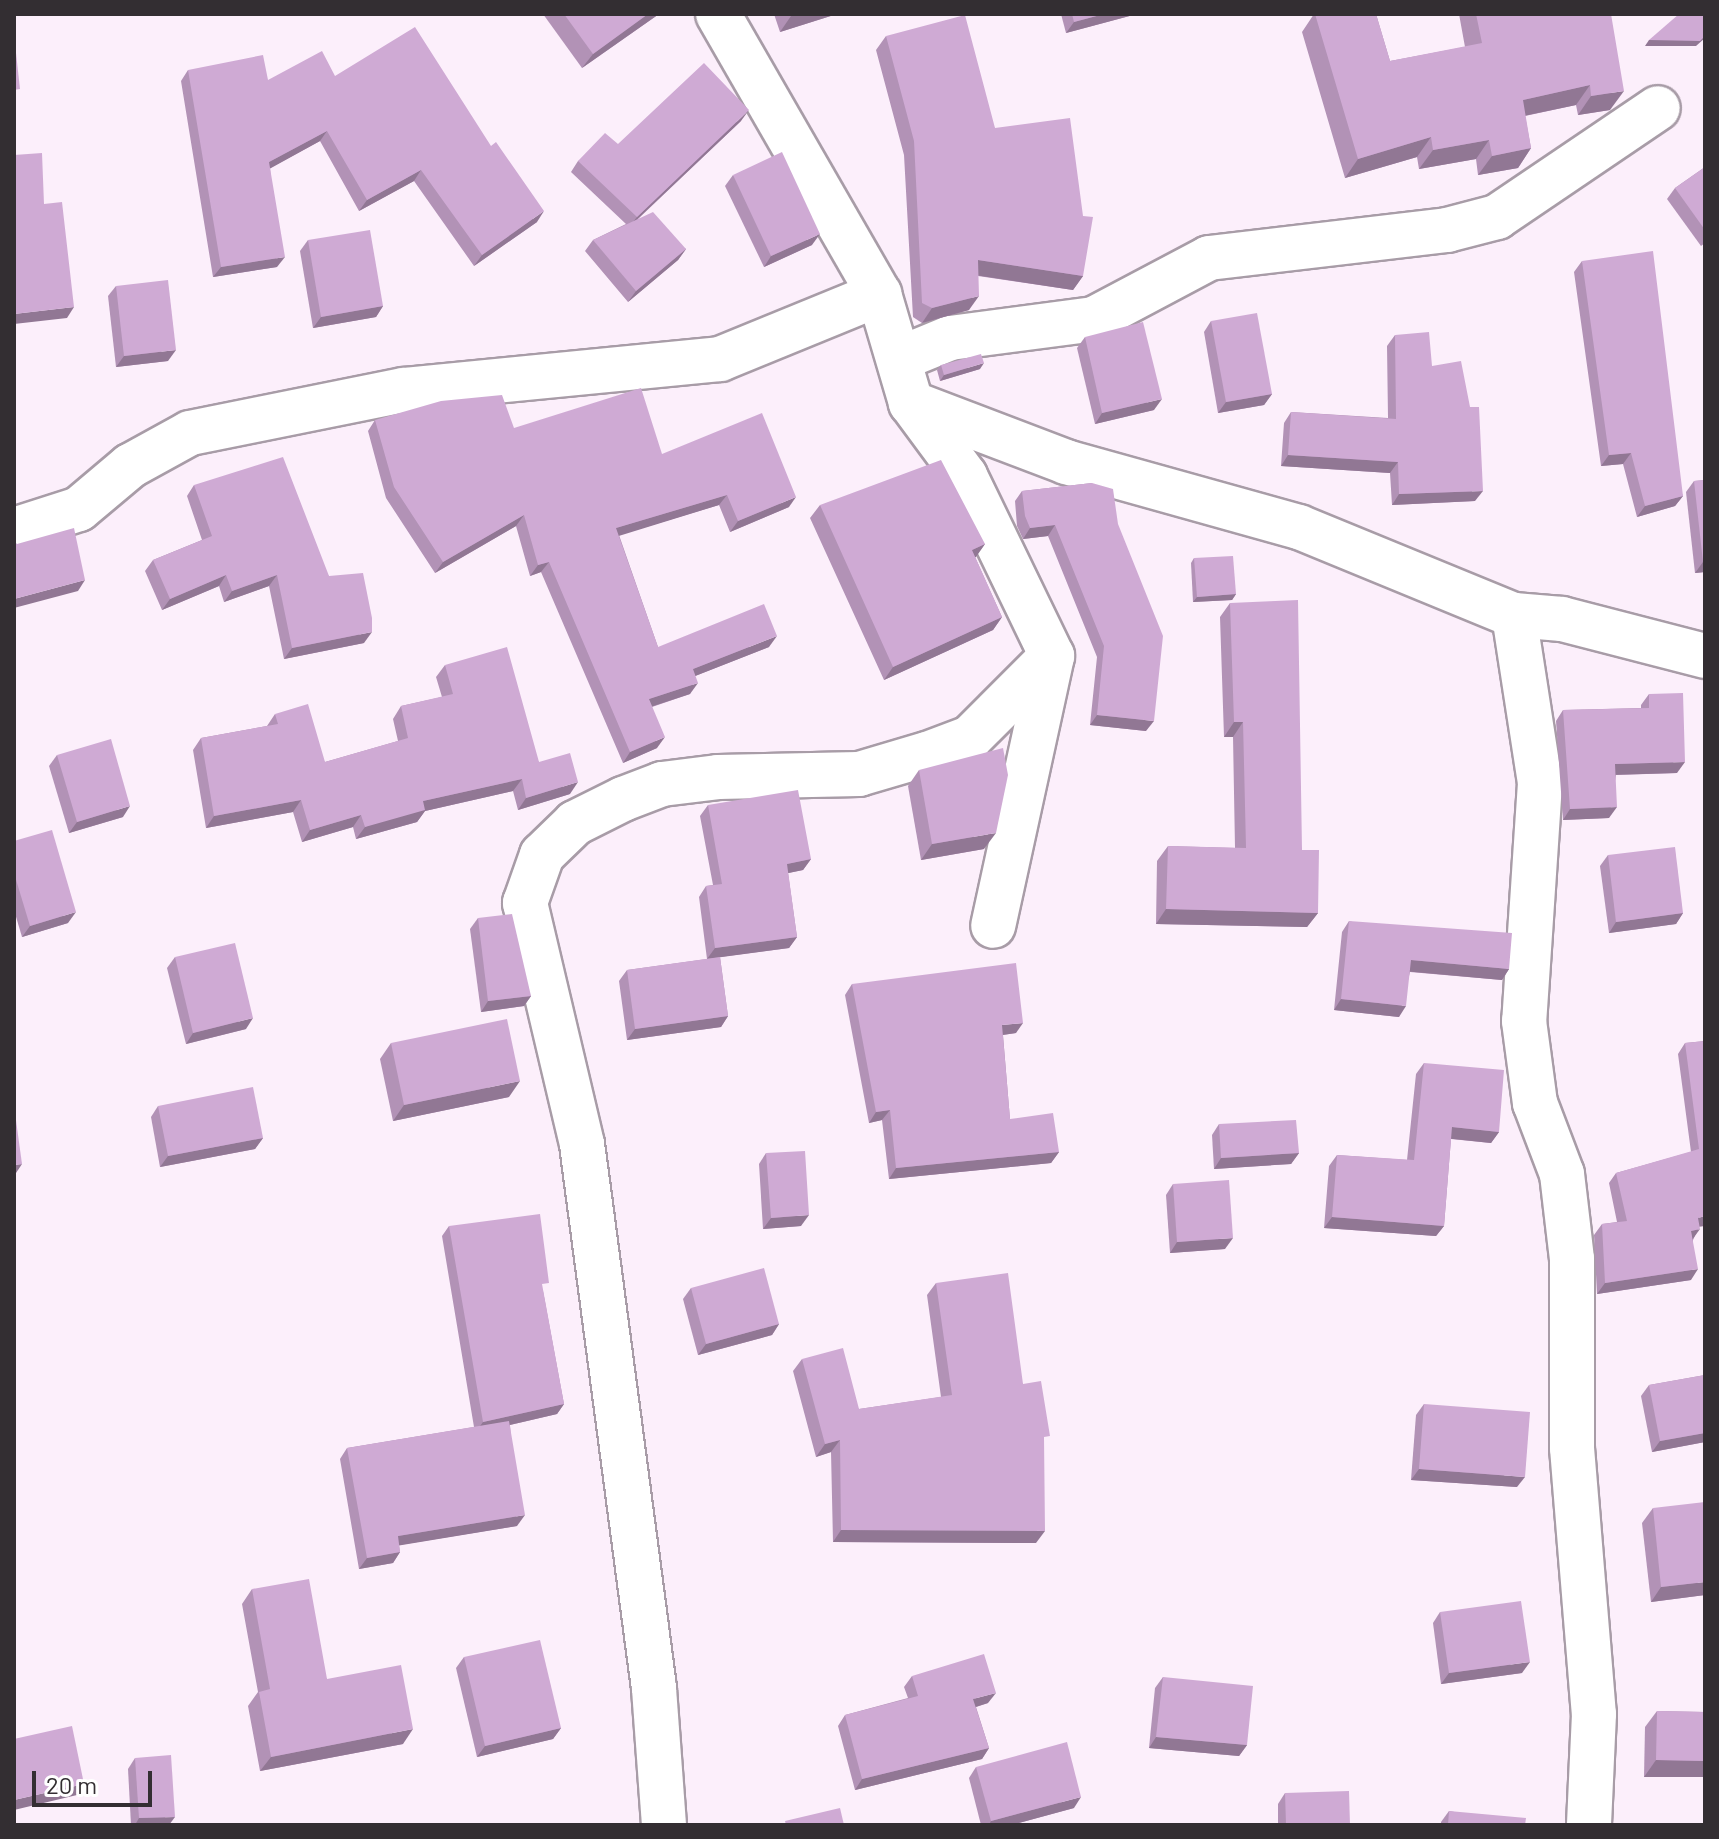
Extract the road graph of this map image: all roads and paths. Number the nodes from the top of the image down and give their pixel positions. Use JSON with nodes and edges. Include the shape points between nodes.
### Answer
{"nodes":[{"id":1,"x":718,"y":14,"type":"edge"},
{"id":2,"x":1658,"y":108,"type":"dead end"},
{"id":3,"x":879,"y":294,"type":"junction"},
{"id":4,"x":899,"y":359,"type":"junction"},
{"id":5,"x":911,"y":403,"type":"junction"},
{"id":6,"x":14,"y":530,"type":"edge"},
{"id":7,"x":1514,"y":615,"type":"junction"},
{"id":8,"x":1052,"y":656,"type":"junction"},
{"id":9,"x":1705,"y":656,"type":"edge"},
{"id":10,"x":993,"y":926,"type":"dead end"},
{"id":11,"x":664,"y":1825,"type":"edge"},
{"id":12,"x":1589,"y":1825,"type":"edge"}],
"edges":[{"from":1,"to":3,"type":"street"},
{"from":2,"to":4,"type":"street","via":[[1497,217],[1209,258],[1094,319],[950,338]]},
{"from":3,"to":4,"type":"street"},
{"from":3,"to":6,"type":"street","via":[[720,359],[404,390],[190,433],[130,466],[79,509]]},
{"from":4,"to":5,"type":"street"},
{"from":5,"to":7,"type":"street","via":[[1066,462],[1299,527]]},
{"from":5,"to":8,"type":"street","via":[[965,476]]},
{"from":7,"to":9,"type":"street","via":[[1562,619]]},
{"from":7,"to":12,"type":"street","via":[[1540,783],[1524,1021],[1535,1103],[1562,1174],[1572,1259],[1572,1448],[1594,1714]]},
{"from":8,"to":10,"type":"street"},
{"from":8,"to":11,"type":"street","via":[[970,738],[927,754],[859,774],[718,777],[662,784],[623,799],[575,823],[542,855],[525,903],[582,1144],[654,1688]]}]}
